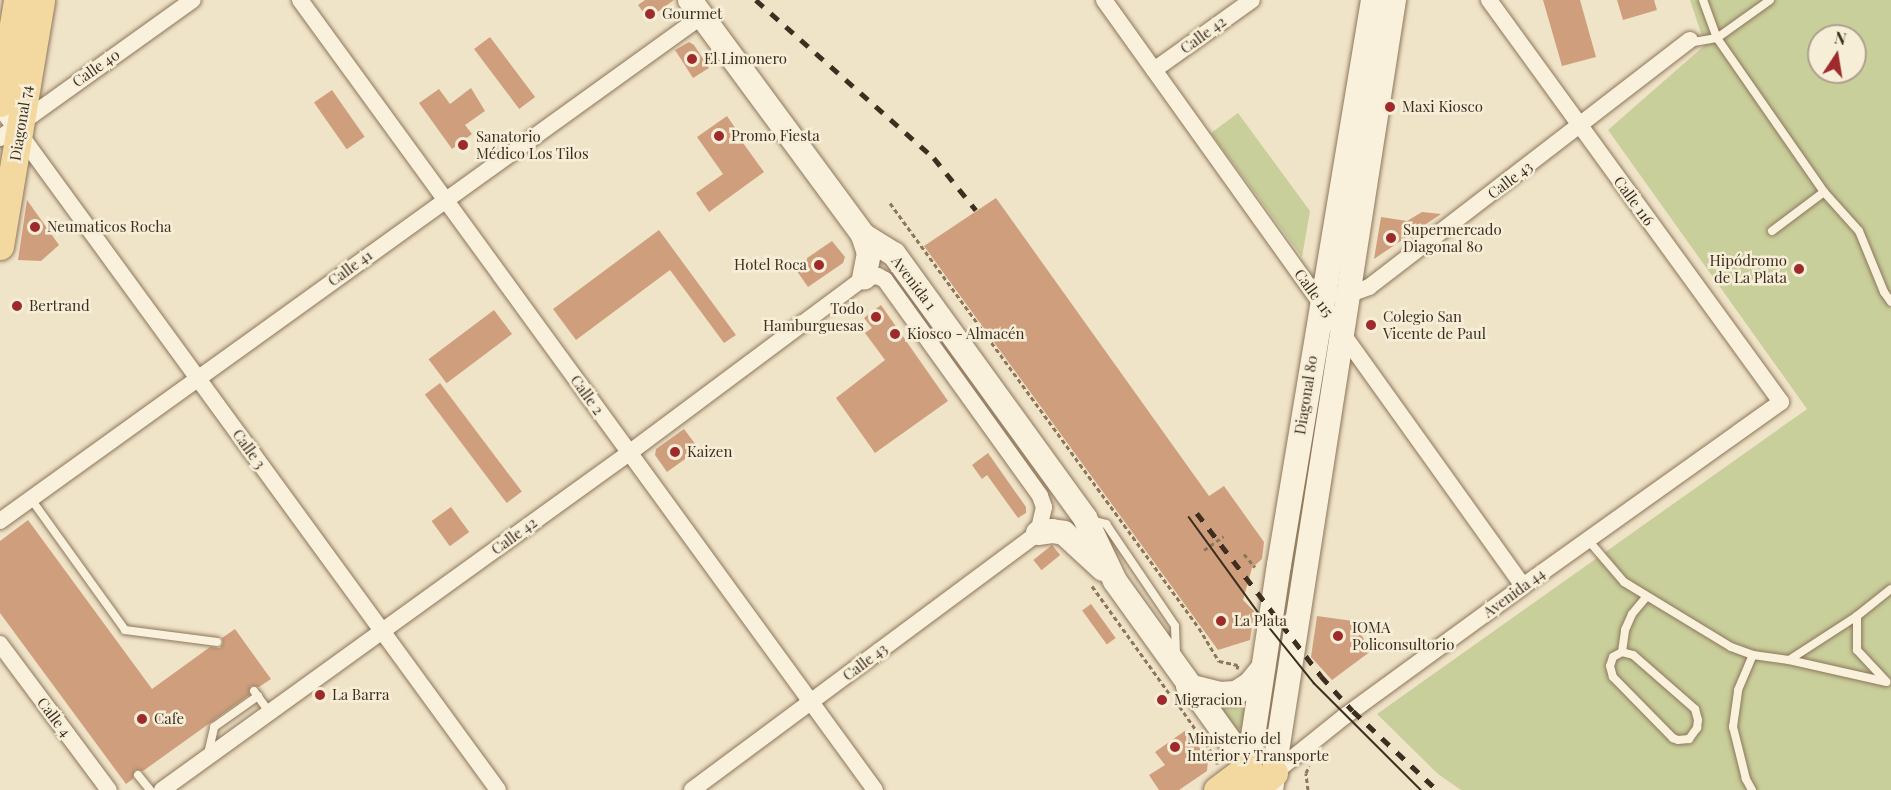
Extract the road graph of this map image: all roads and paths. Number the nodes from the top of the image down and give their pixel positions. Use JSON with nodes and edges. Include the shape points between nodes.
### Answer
{"nodes":[{"id":1,"x":16,"y":0,"type":"edge"},
{"id":2,"x":41,"y":0,"type":"edge"},
{"id":3,"x":193,"y":0,"type":"edge"},
{"id":4,"x":300,"y":0,"type":"edge"},
{"id":5,"x":1104,"y":0,"type":"edge"},
{"id":6,"x":1252,"y":0,"type":"edge"},
{"id":7,"x":1373,"y":0,"type":"edge"},
{"id":8,"x":1394,"y":0,"type":"edge"},
{"id":9,"x":1489,"y":0,"type":"edge"},
{"id":10,"x":1703,"y":0,"type":"edge"},
{"id":11,"x":1770,"y":0,"type":"edge"},
{"id":12,"x":696,"y":8,"type":"edge"},
{"id":13,"x":1717,"y":38,"type":"junction"},
{"id":14,"x":1689,"y":42,"type":"joint"},
{"id":15,"x":1154,"y":70,"type":"junction"},
{"id":16,"x":9,"y":122,"type":"edge"},
{"id":17,"x":1580,"y":127,"type":"junction"},
{"id":18,"x":1824,"y":192,"type":"junction"},
{"id":19,"x":445,"y":200,"type":"junction"},
{"id":20,"x":890,"y":203,"type":"dead end"},
{"id":21,"x":1772,"y":231,"type":"dead end"},
{"id":22,"x":863,"y":235,"type":"junction"},
{"id":23,"x":0,"y":246,"type":"edge"},
{"id":24,"x":864,"y":278,"type":"junction"},
{"id":25,"x":1348,"y":296,"type":"junction"},
{"id":26,"x":1891,"y":302,"type":"edge"},
{"id":27,"x":1321,"y":303,"type":"junction"},
{"id":28,"x":1341,"y":332,"type":"junction"},
{"id":29,"x":198,"y":379,"type":"junction"},
{"id":30,"x":1781,"y":402,"type":"joint"},
{"id":31,"x":629,"y":453,"type":"junction"},
{"id":32,"x":31,"y":499,"type":"junction"},
{"id":33,"x":1085,"y":518,"type":"junction"},
{"id":34,"x":0,"y":521,"type":"edge"},
{"id":35,"x":1038,"y":533,"type":"junction"},
{"id":36,"x":1224,"y":536,"type":"dead end"},
{"id":37,"x":1588,"y":540,"type":"junction"},
{"id":38,"x":1204,"y":550,"type":"dead end"},
{"id":39,"x":1244,"y":554,"type":"dead end"},
{"id":40,"x":1255,"y":567,"type":"dead end"},
{"id":41,"x":1088,"y":579,"type":"dead end"},
{"id":42,"x":1115,"y":581,"type":"junction"},
{"id":43,"x":1523,"y":586,"type":"junction"},
{"id":44,"x":1891,"y":589,"type":"edge"},
{"id":45,"x":1647,"y":596,"type":"junction"},
{"id":46,"x":1857,"y":616,"type":"junction"},
{"id":47,"x":382,"y":631,"type":"junction"},
{"id":48,"x":217,"y":642,"type":"dead end"},
{"id":49,"x":0,"y":644,"type":"edge"},
{"id":50,"x":1622,"y":652,"type":"junction"},
{"id":51,"x":1753,"y":655,"type":"junction"},
{"id":52,"x":1789,"y":660,"type":"junction"},
{"id":53,"x":1263,"y":668,"type":"junction"},
{"id":54,"x":1183,"y":678,"type":"junction"},
{"id":55,"x":1889,"y":682,"type":"edge"},
{"id":56,"x":1236,"y":693,"type":"junction"},
{"id":57,"x":811,"y":702,"type":"junction"},
{"id":58,"x":269,"y":712,"type":"junction"},
{"id":59,"x":1304,"y":749,"type":"junction"},
{"id":60,"x":207,"y":757,"type":"junction"},
{"id":61,"x":138,"y":775,"type":"dead end"},
{"id":62,"x":1262,"y":784,"type":"edge"},
{"id":63,"x":109,"y":790,"type":"edge"},
{"id":64,"x":150,"y":790,"type":"edge"},
{"id":65,"x":162,"y":790,"type":"edge"},
{"id":66,"x":498,"y":790,"type":"edge"},
{"id":67,"x":692,"y":790,"type":"edge"},
{"id":68,"x":874,"y":790,"type":"edge"},
{"id":69,"x":1218,"y":790,"type":"edge"},
{"id":70,"x":1308,"y":790,"type":"edge"},
{"id":71,"x":1752,"y":790,"type":"edge"}],
"edges":[{"from":1,"to":16,"type":"main road","name":"Diagonal 74"},
{"from":2,"to":16,"type":"main road","name":"Diagonal 74"},
{"from":3,"to":16,"type":"street","name":"Calle 40"},
{"from":4,"to":19,"type":"street","name":"Calle 2"},
{"from":5,"to":15,"type":"street","name":"Calle 115"},
{"from":6,"to":15,"type":"street","name":"Calle 42"},
{"from":7,"to":27,"type":"main road","name":"Diagonal 80"},
{"from":8,"to":25,"type":"main road","name":"Diagonal 80"},
{"from":9,"to":17,"type":"street","name":"Calle 116"},
{"from":10,"to":13,"type":"lane"},
{"from":11,"to":13,"type":"lane"},
{"from":12,"to":19,"type":"street","name":"Calle 41"},
{"from":12,"to":22,"type":"main road","name":"Avenida 1"},
{"from":13,"to":14,"type":"lane"},
{"from":13,"to":18,"type":"lane"},
{"from":14,"to":17,"type":"street","name":"Calle 43"},
{"from":15,"to":27,"type":"street","name":"Calle 115"},
{"from":16,"to":23,"type":"main road","name":"Diagonal 74"},
{"from":16,"to":29,"type":"street","name":"Calle 3"},
{"from":17,"to":25,"type":"street","name":"Calle 43","via":[[1369,287]]},
{"from":17,"to":30,"type":"street","name":"Calle 116"},
{"from":18,"to":21,"type":"lane"},
{"from":18,"to":26,"type":"lane","via":[[1859,231]]},
{"from":19,"to":29,"type":"street","name":"Calle 41"},
{"from":19,"to":31,"type":"street","name":"Calle 2"},
{"from":20,"to":56,"type":"path","via":[[1199,628],[1219,661],[1238,665]]},
{"from":22,"to":24,"type":"main road","via":[[868,254]]},
{"from":22,"to":33,"type":"main road","name":"Avenida 1","via":[[894,254]]},
{"from":24,"to":31,"type":"street","name":"Calle 42"},
{"from":24,"to":35,"type":"street","name":"Avenida 1","via":[[874,275],[885,280],[1040,496],[1044,507]]},
{"from":25,"to":27,"type":"street","name":"Calle 43"},
{"from":25,"to":28,"type":"main road","name":"Diagonal 80"},
{"from":27,"to":28,"type":"street","name":"Calle 115"},
{"from":27,"to":53,"type":"main road","name":"Diagonal 80"},
{"from":28,"to":43,"type":"street","name":"Calle 115"},
{"from":28,"to":62,"type":"main road","name":"Diagonal 80"},
{"from":29,"to":32,"type":"street","name":"Calle 41"},
{"from":29,"to":47,"type":"street","name":"Calle 3"},
{"from":30,"to":37,"type":"street","name":"Avenida 44"},
{"from":31,"to":47,"type":"street","name":"Calle 42"},
{"from":31,"to":57,"type":"street","name":"Calle 2"},
{"from":32,"to":34,"type":"street","name":"Calle 41"},
{"from":32,"to":48,"type":"lane","via":[[125,630]]},
{"from":33,"to":42,"type":"main road","name":"Avenida 1"},
{"from":33,"to":54,"type":"lane","name":"Avenida 1","via":[[1106,524],[1175,626]]},
{"from":35,"to":42,"type":"main road","via":[[1066,535]]},
{"from":35,"to":57,"type":"street","name":"Calle 43"},
{"from":36,"to":38,"type":"path"},
{"from":37,"to":43,"type":"street","name":"Avenida 44"},
{"from":37,"to":45,"type":"lane","via":[[1624,582]]},
{"from":39,"to":40,"type":"path"},
{"from":41,"to":69,"type":"path","via":[[1217,760]]},
{"from":42,"to":54,"type":"main road","name":"Avenida 1"},
{"from":43,"to":59,"type":"street","name":"Avenida 44"},
{"from":44,"to":46,"type":"lane"},
{"from":45,"to":50,"type":"lane","via":[[1632,614]]},
{"from":45,"to":51,"type":"lane","via":[[1731,647]]},
{"from":46,"to":52,"type":"lane"},
{"from":46,"to":55,"type":"lane","via":[[1857,650]]},
{"from":47,"to":58,"type":"street","name":"Calle 42"},
{"from":47,"to":66,"type":"street","name":"Calle 3"},
{"from":49,"to":63,"type":"street","name":"Calle 4"},
{"from":50,"to":50,"type":"lane","via":[[1633,655],[1695,709],[1698,720],[1689,739],[1673,738],[1613,676],[1613,657]]},
{"from":51,"to":52,"type":"lane"},
{"from":51,"to":71,"type":"lane","via":[[1738,690],[1733,727]]},
{"from":52,"to":55,"type":"lane"},
{"from":53,"to":56,"type":"main road"},
{"from":53,"to":62,"type":"main road","name":"Diagonal 80"},
{"from":54,"to":56,"type":"main road","via":[[1221,694]]},
{"from":54,"to":62,"type":"main road","name":"Avenida 1"},
{"from":57,"to":67,"type":"street","name":"Calle 43"},
{"from":57,"to":68,"type":"street","name":"Calle 2"},
{"from":58,"to":60,"type":"street","name":"Calle 42"},
{"from":58,"to":60,"type":"lane","via":[[256,694],[214,727]]},
{"from":59,"to":62,"type":"street","name":"Avenida 44"},
{"from":59,"to":70,"type":"path","via":[[1310,764],[1306,773]]},
{"from":60,"to":65,"type":"street","name":"Calle 42"},
{"from":61,"to":64,"type":"lane"},
{"from":62,"to":69,"type":"main road","name":"Avenida 44"}]}
